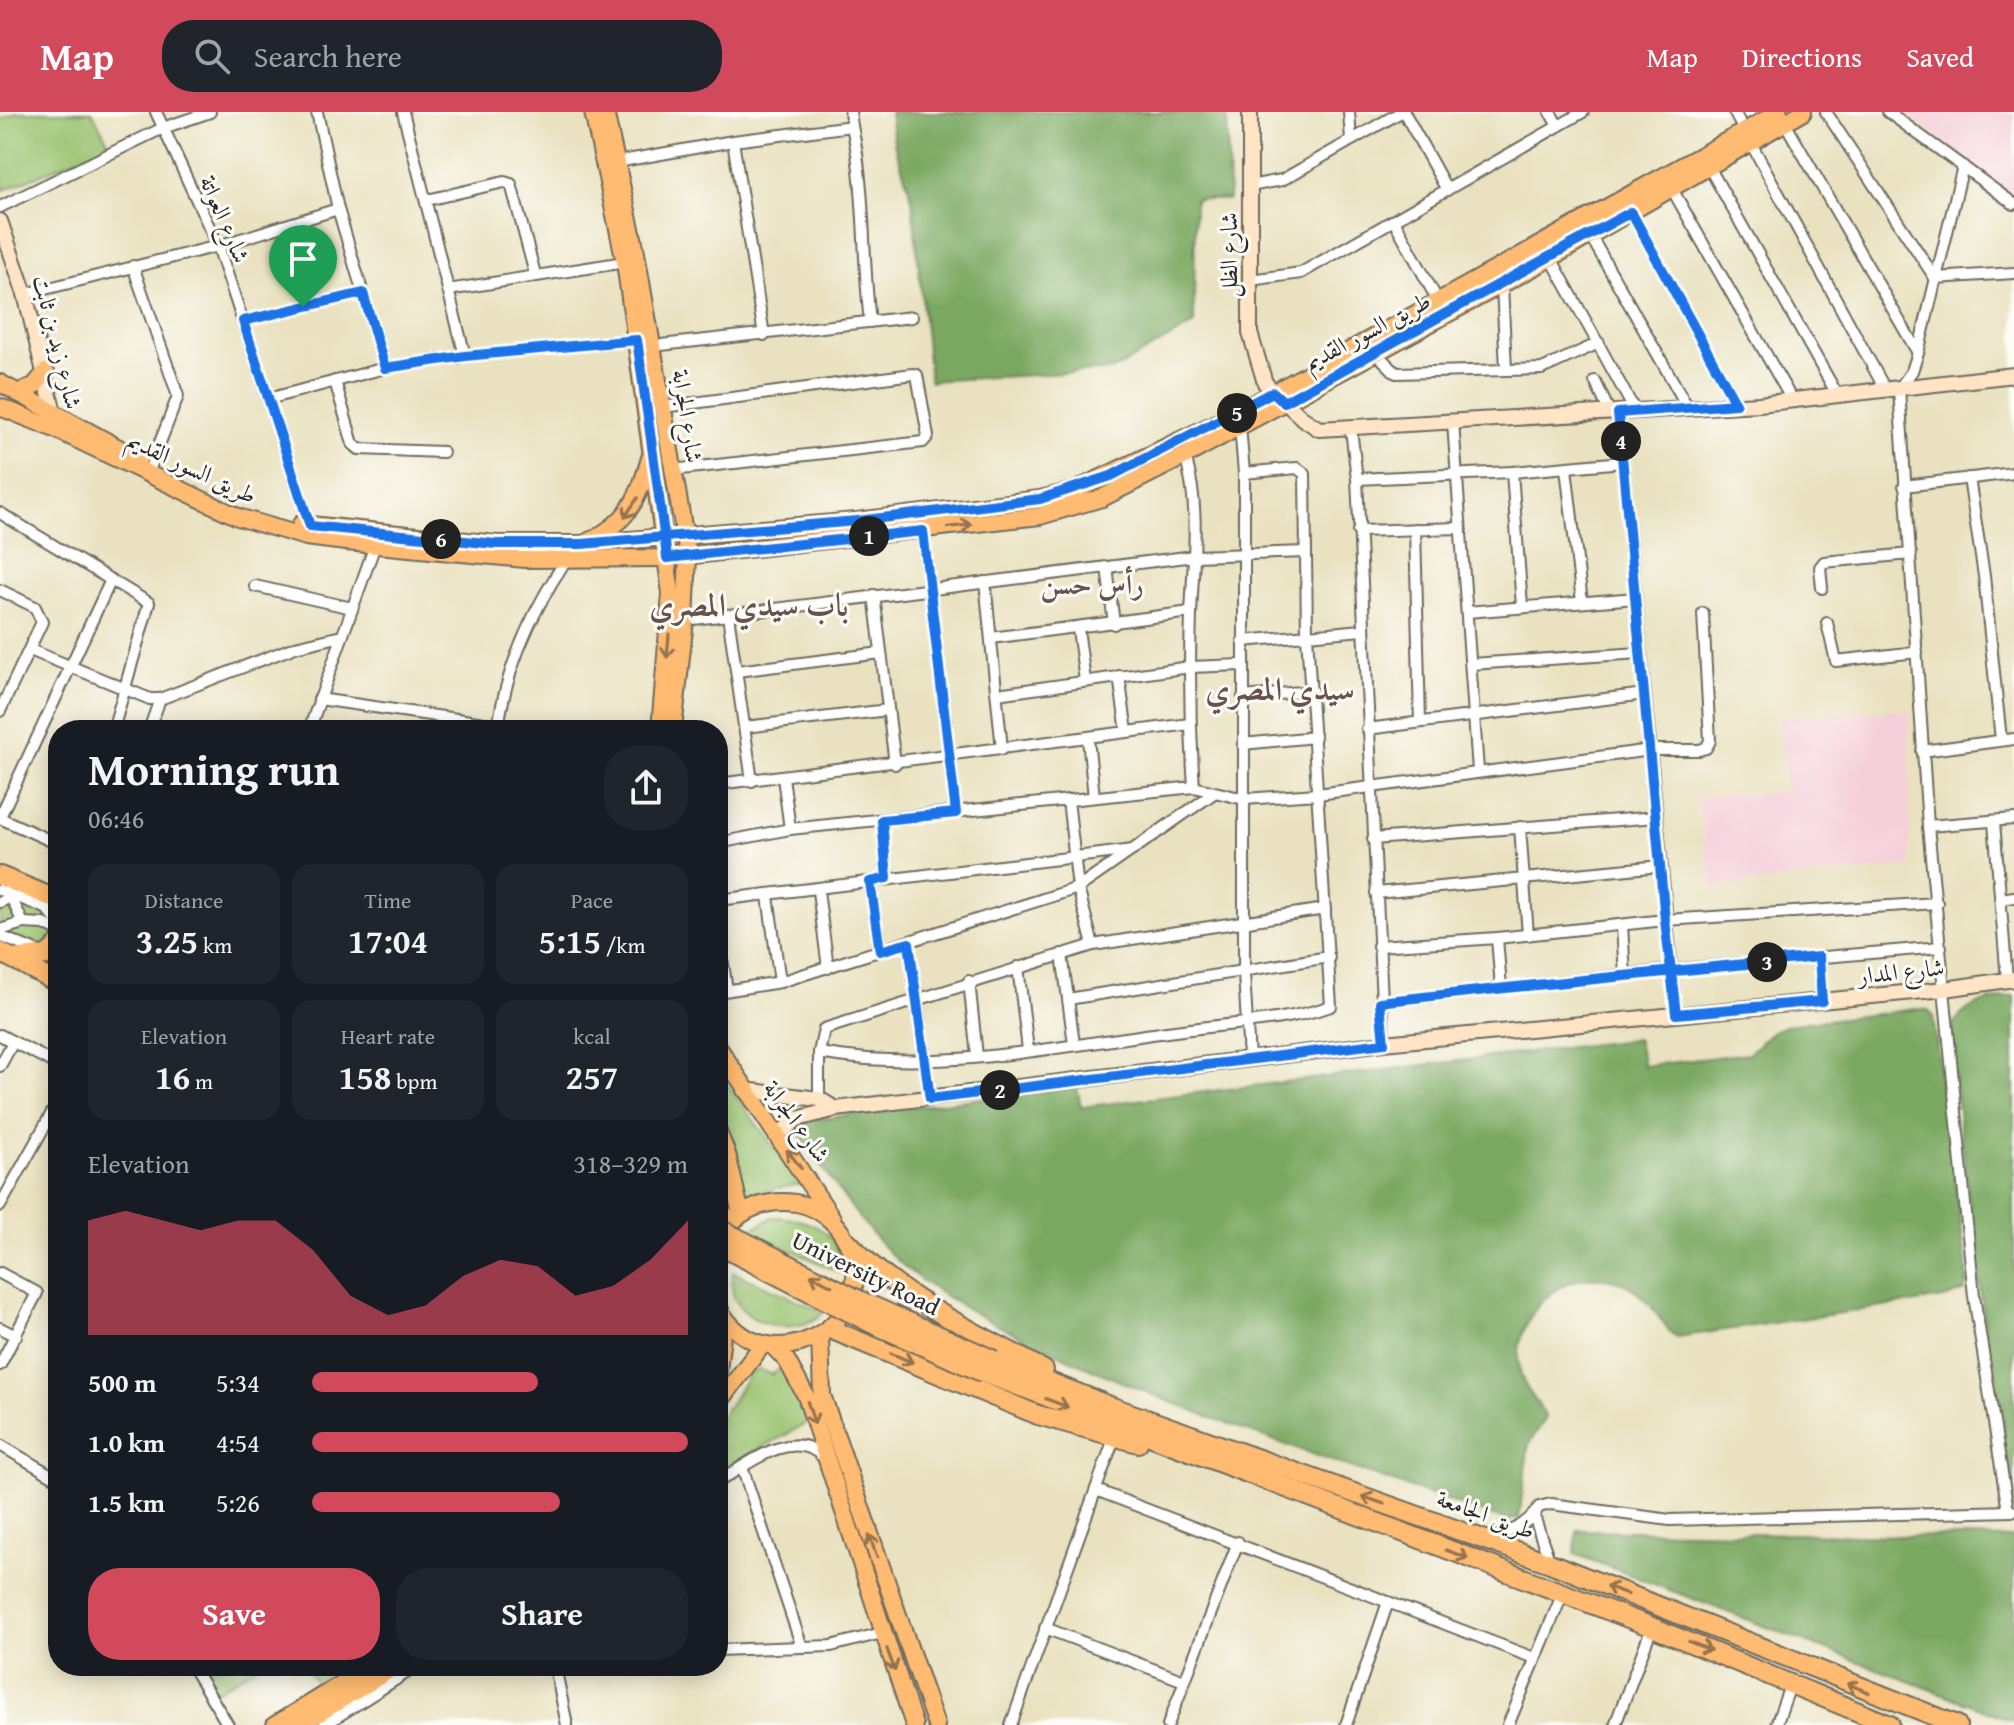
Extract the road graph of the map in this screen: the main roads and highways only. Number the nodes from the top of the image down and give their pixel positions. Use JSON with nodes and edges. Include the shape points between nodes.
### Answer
{"nodes":[{"id":1,"x":593,"y":112,"type":"edge"},
{"id":2,"x":605,"y":112,"type":"edge"},
{"id":3,"x":1803,"y":112,"type":"edge"},
{"id":4,"x":1782,"y":118,"type":"edge"},
{"id":5,"x":1748,"y":138,"type":"junction"},
{"id":6,"x":611,"y":163,"type":"junction"},
{"id":7,"x":645,"y":343,"type":"junction"},
{"id":8,"x":46,"y":372,"type":"road end"},
{"id":9,"x":0,"y":383,"type":"edge"},
{"id":10,"x":17,"y":393,"type":"junction"},
{"id":11,"x":1279,"y":397,"type":"junction"},
{"id":12,"x":0,"y":407,"type":"edge"},
{"id":13,"x":56,"y":422,"type":"junction"},
{"id":14,"x":652,"y":449,"type":"junction"},
{"id":15,"x":684,"y":538,"type":"junction"},
{"id":16,"x":664,"y":540,"type":"junction"},
{"id":17,"x":581,"y":544,"type":"junction"},
{"id":18,"x":688,"y":555,"type":"junction"},
{"id":19,"x":667,"y":558,"type":"junction"},
{"id":20,"x":661,"y":720,"type":"edge"},
{"id":21,"x":674,"y":720,"type":"edge"},
{"id":22,"x":0,"y":876,"type":"edge"},
{"id":23,"x":38,"y":893,"type":"junction"},
{"id":24,"x":48,"y":896,"type":"edge"},
{"id":25,"x":48,"y":904,"type":"edge"},
{"id":26,"x":48,"y":954,"type":"edge"},
{"id":27,"x":7,"y":956,"type":"edge"},
{"id":28,"x":48,"y":978,"type":"edge"},
{"id":29,"x":728,"y":1064,"type":"edge"},
{"id":30,"x":728,"y":1219,"type":"edge"},
{"id":31,"x":728,"y":1220,"type":"edge"},
{"id":32,"x":836,"y":1225,"type":"junction"},
{"id":33,"x":848,"y":1242,"type":"junction"},
{"id":34,"x":728,"y":1247,"type":"edge"},
{"id":35,"x":728,"y":1320,"type":"edge"},
{"id":36,"x":825,"y":1332,"type":"junction"},
{"id":37,"x":768,"y":1345,"type":"junction"},
{"id":38,"x":989,"y":1366,"type":"junction"},
{"id":39,"x":728,"y":1392,"type":"edge"},
{"id":40,"x":1110,"y":1406,"type":"junction"},
{"id":41,"x":1116,"y":1432,"type":"junction"},
{"id":42,"x":354,"y":1676,"type":"edge"},
{"id":43,"x":380,"y":1676,"type":"edge"},
{"id":44,"x":275,"y":1725,"type":"edge"},
{"id":45,"x":300,"y":1725,"type":"edge"},
{"id":46,"x":914,"y":1725,"type":"edge"},
{"id":47,"x":936,"y":1725,"type":"edge"},
{"id":48,"x":1890,"y":1725,"type":"edge"},
{"id":49,"x":1957,"y":1725,"type":"edge"}],
"edges":[{"from":1,"to":6,"type":"main road","name":"شارع الجرابة"},
{"from":2,"to":6,"type":"main road","name":"شارع الجرابة"},
{"from":3,"to":4,"type":"main road","name":"طريق السور القديم"},
{"from":4,"to":5,"type":"main road","name":"طريق السور القديم"},
{"from":5,"to":11,"type":"main road","name":"طريق السور القديم","via":[[1439,303]]},
{"from":5,"to":11,"type":"main road","name":"طريق السور القديم","via":[[1709,167],[1551,258],[1377,354]]},
{"from":6,"to":7,"type":"main road","name":"شارع الجرابة"},
{"from":6,"to":7,"type":"main road","name":"شارع الجرابة","via":[[625,262]]},
{"from":7,"to":14,"type":"main road","name":"شارع الجرابة"},
{"from":7,"to":15,"type":"main road","name":"شارع الجرابة","via":[[663,407]]},
{"from":8,"to":10,"type":"main road","via":[[34,386]]},
{"from":9,"to":10,"type":"main road","name":"طريق السور القديم"},
{"from":10,"to":13,"type":"main road","name":"طريق السور القديم"},
{"from":11,"to":15,"type":"main road","name":"طريق السور القديم","via":[[1063,494]]},
{"from":18,"to":11,"type":"main road","name":"طريق السور القديم","one_way":true,"via":[[923,531],[1072,509],[1185,456]]},
{"from":12,"to":13,"type":"main road","name":"طريق السور القديم"},
{"from":13,"to":17,"type":"main road","name":"طريق السور القديم","via":[[238,508],[310,526],[496,544]]},
{"from":13,"to":19,"type":"main road","name":"طريق السور القديم","via":[[238,517],[306,537],[566,560]]},
{"from":14,"to":16,"type":"main road","name":"شارع الجرابة"},
{"from":14,"to":17,"type":"main road","one_way":true,"via":[[629,514]]},
{"from":15,"to":16,"type":"main road","name":"طريق السور القديم"},
{"from":15,"to":18,"type":"main road","name":"شارع الجرابة"},
{"from":16,"to":17,"type":"main road","name":"طريق السور القديم"},
{"from":16,"to":19,"type":"main road","name":"شارع الجرابة"},
{"from":18,"to":19,"type":"main road","name":"طريق السور القديم"},
{"from":18,"to":21,"type":"main road","name":"شارع الجرابة"},
{"from":19,"to":20,"type":"main road","name":"شارع الجرابة","one_way":true,"via":[[671,613]]},
{"from":22,"to":23,"type":"highway"},
{"from":23,"to":24,"type":"highway"},
{"from":23,"to":25,"type":"highway"},
{"from":26,"to":27,"type":"highway"},
{"from":27,"to":28,"type":"highway"},
{"from":32,"to":29,"type":"main road","name":"شارع الجرابة","one_way":true},
{"from":30,"to":32,"type":"main road","via":[[780,1201],[820,1212]]},
{"from":38,"to":31,"type":"highway","name":"University Road","one_way":true,"bridge":true,"via":[[861,1301]]},
{"from":32,"to":33,"type":"main road","name":"شارع الجرابة"},
{"from":33,"to":36,"type":"main road","via":[[855,1264],[854,1288],[845,1310]]},
{"from":33,"to":40,"type":"highway","via":[[869,1265],[925,1307]]},
{"from":34,"to":38,"type":"highway","name":"University Road","bridge":true,"via":[[871,1323]]},
{"from":35,"to":37,"type":"main road"},
{"from":36,"to":37,"type":"main road","via":[[805,1343]]},
{"from":36,"to":41,"type":"highway","one_way":true,"via":[[1038,1415]]},
{"from":47,"to":36,"type":"main road","one_way":true,"via":[[822,1395]]},
{"from":37,"to":39,"type":"main road"},
{"from":37,"to":46,"type":"main road","one_way":true,"via":[[787,1361],[806,1396]]},
{"from":38,"to":40,"type":"highway","name":"طريق الجامعة"},
{"from":38,"to":41,"type":"highway","one_way":true},
{"from":49,"to":40,"type":"highway","name":"طريق الجامعة","one_way":true,"via":[[1550,1563]]},
{"from":41,"to":48,"type":"highway","name":"طريق الجامعة","one_way":true,"via":[[1187,1451],[1563,1593]]},
{"from":42,"to":44,"type":"main road"},
{"from":43,"to":45,"type":"main road"}]}
